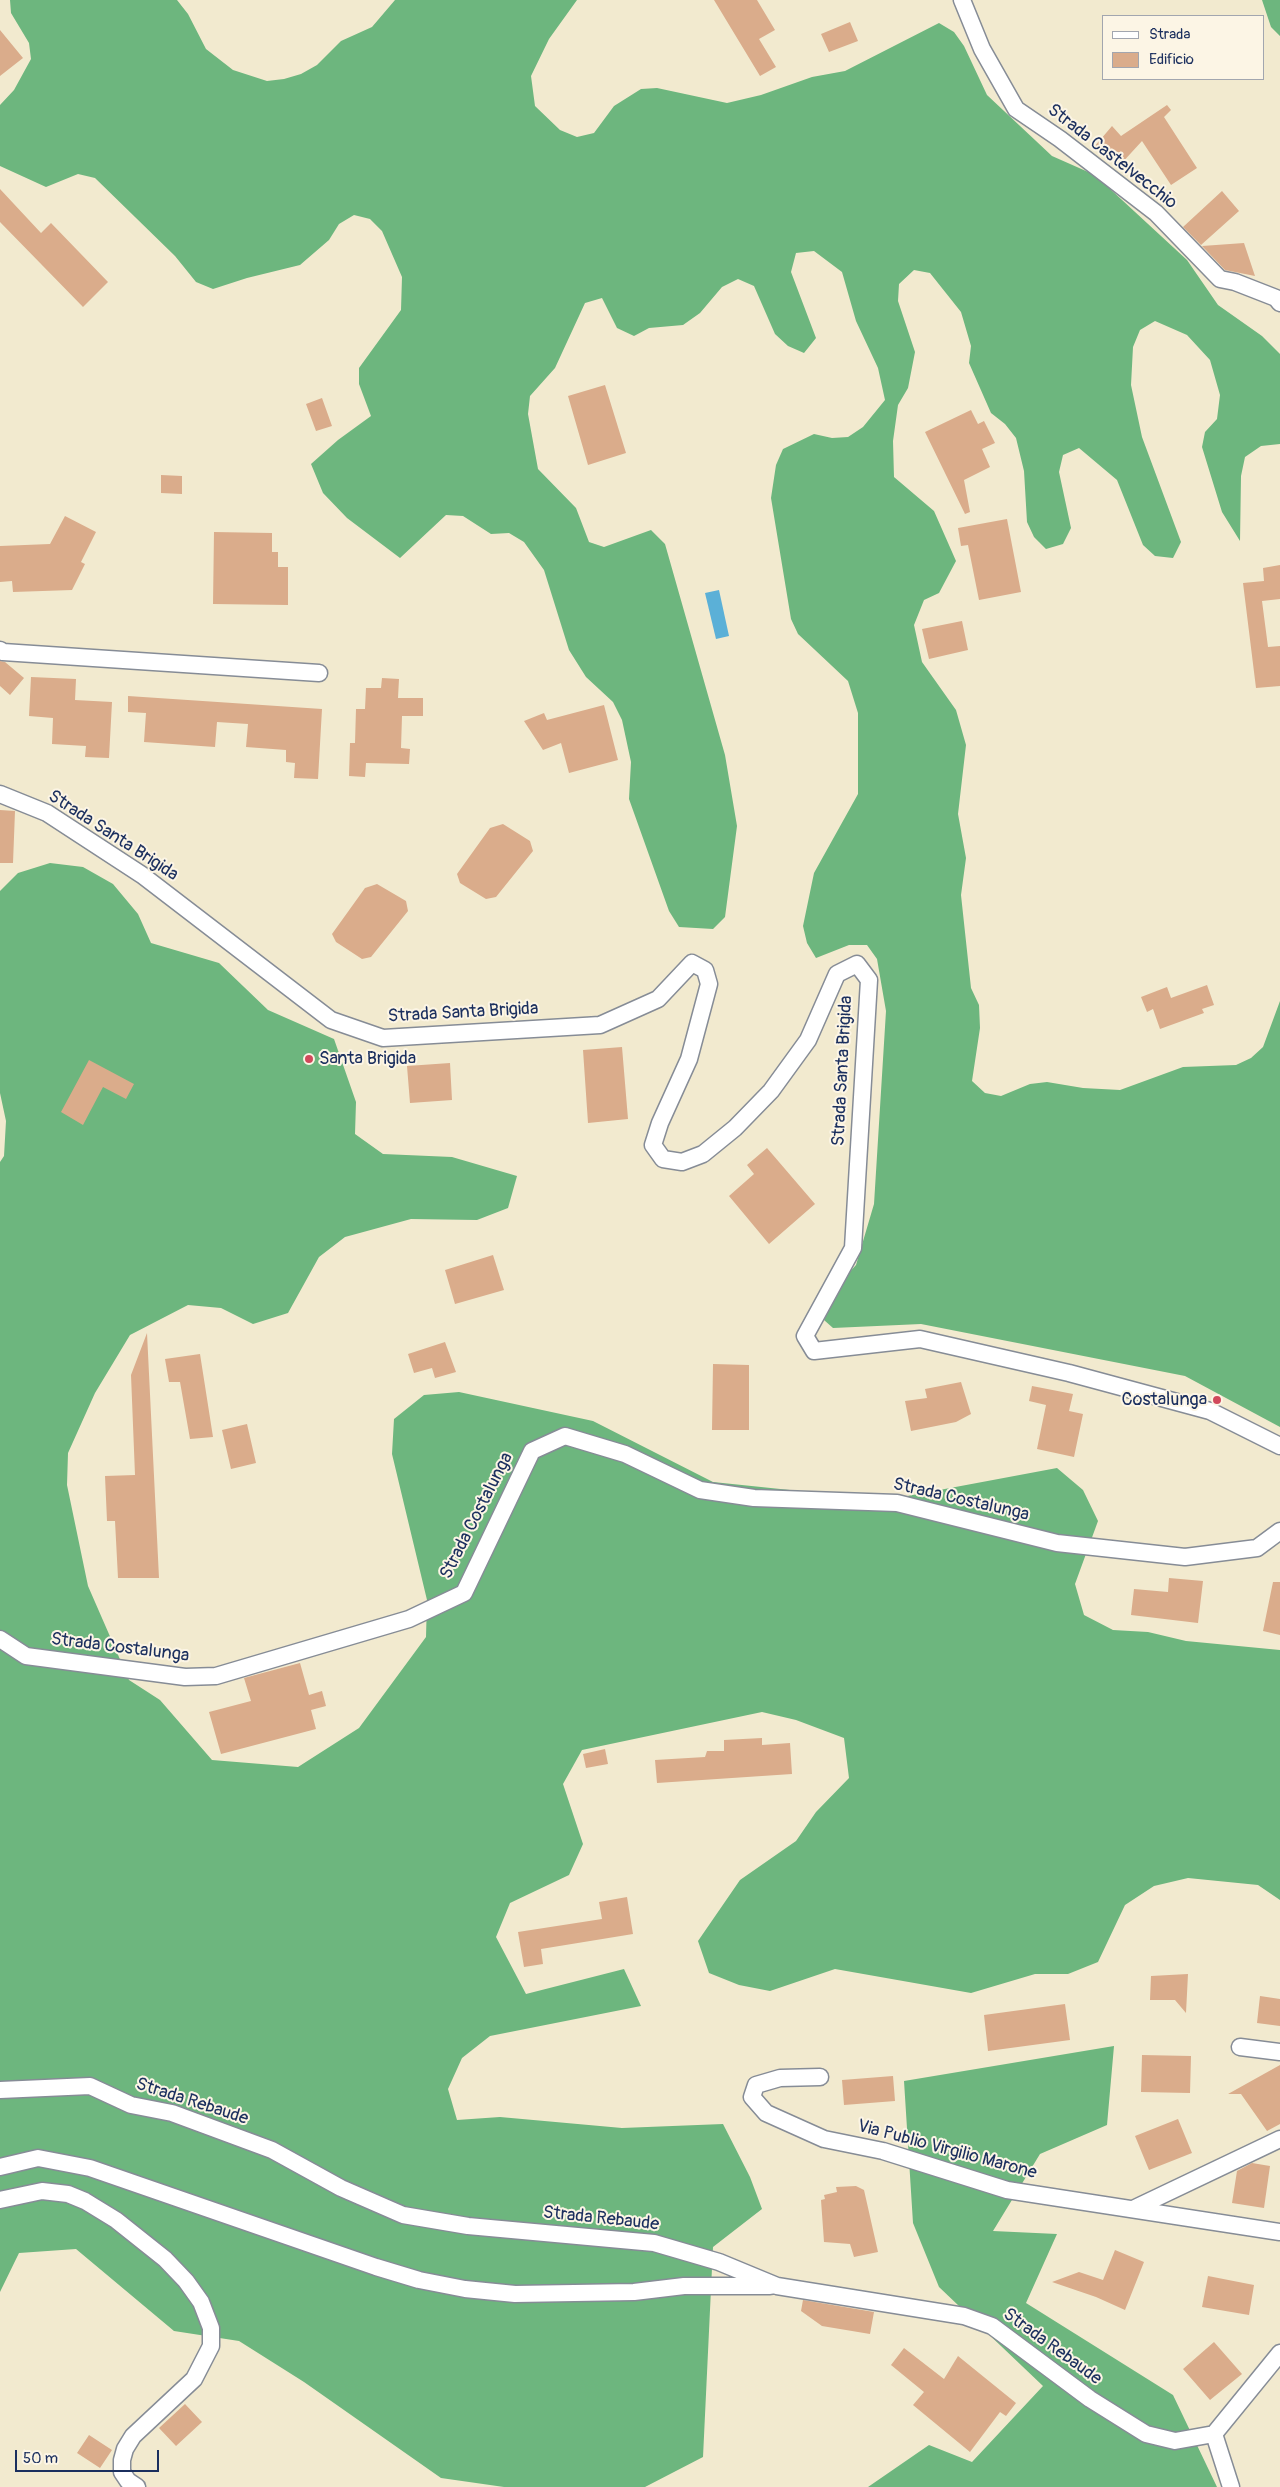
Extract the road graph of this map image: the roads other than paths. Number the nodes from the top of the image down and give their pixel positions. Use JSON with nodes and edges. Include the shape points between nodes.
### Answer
{"nodes":[{"id":1,"x":962,"y":0,"type":"edge"},
{"id":2,"x":1280,"y":303,"type":"edge"},
{"id":3,"x":0,"y":650,"type":"edge"},
{"id":4,"x":319,"y":673,"type":"dead end"},
{"id":5,"x":0,"y":794,"type":"edge"},
{"id":6,"x":1280,"y":1446,"type":"edge"},
{"id":7,"x":1280,"y":1531,"type":"edge"},
{"id":8,"x":0,"y":1639,"type":"edge"},
{"id":9,"x":1240,"y":2047,"type":"dead end"},
{"id":10,"x":1280,"y":2052,"type":"edge"},
{"id":11,"x":820,"y":2077,"type":"dead end"},
{"id":12,"x":0,"y":2090,"type":"edge"},
{"id":13,"x":1280,"y":2139,"type":"edge"},
{"id":14,"x":0,"y":2166,"type":"edge"},
{"id":15,"x":0,"y":2200,"type":"edge"},
{"id":16,"x":1133,"y":2210,"type":"junction"},
{"id":17,"x":1280,"y":2232,"type":"edge"},
{"id":18,"x":777,"y":2286,"type":"junction"},
{"id":19,"x":1280,"y":2352,"type":"edge"},
{"id":20,"x":1214,"y":2434,"type":"junction"},
{"id":21,"x":137,"y":2487,"type":"edge"},
{"id":22,"x":1231,"y":2487,"type":"edge"}],
"edges":[{"from":1,"to":2,"type":"street","name":"Strada Castelvecchio","via":[[982,49],[1016,109],[1156,213],[1220,278],[1252,288],[1276,298]]},
{"from":3,"to":4,"type":"street"},
{"from":5,"to":6,"type":"street","name":"Strada Santa Brigida","via":[[47,813],[142,875],[331,1020],[383,1038],[600,1025],[658,999],[692,963],[705,970],[709,984],[689,1059],[653,1145],[663,1159],[682,1162],[703,1154],[735,1128],[770,1091],[808,1040],[837,974],[857,964],[869,980],[853,1248],[805,1336],[814,1352],[920,1339],[1210,1411]]},
{"from":7,"to":8,"type":"street","name":"Strada Costalunga","via":[[1257,1548],[1185,1558],[1057,1543],[897,1503],[754,1498],[700,1490],[625,1454],[565,1436],[532,1451],[464,1593],[409,1619],[216,1676],[185,1677],[26,1656]]},
{"from":9,"to":10,"type":"street"},
{"from":11,"to":16,"type":"street","name":"Via Publio Virgilio Marone","via":[[780,2078],[756,2085],[752,2097],[766,2114],[824,2139],[884,2151],[1007,2190]]},
{"from":12,"to":18,"type":"street","name":"Strada Rebaude","via":[[90,2086],[131,2105],[172,2113],[272,2150],[341,2188],[403,2216],[468,2226],[654,2243],[719,2262]]},
{"from":13,"to":16,"type":"street"},
{"from":14,"to":18,"type":"street","via":[[38,2158],[90,2168],[376,2267],[465,2289],[515,2294],[634,2292],[684,2286]]},
{"from":15,"to":21,"type":"street","via":[[42,2191],[68,2194],[85,2201],[116,2220],[166,2259],[201,2302],[211,2328],[211,2346],[194,2379],[133,2436],[125,2449],[122,2472]]},
{"from":16,"to":17,"type":"street","name":"Via Publio Virgilio Marone"},
{"from":18,"to":20,"type":"street","name":"Strada Rebaude","via":[[964,2316],[992,2326],[1090,2399],[1146,2434],[1175,2440]]},
{"from":19,"to":20,"type":"street"},
{"from":20,"to":22,"type":"street"}]}
